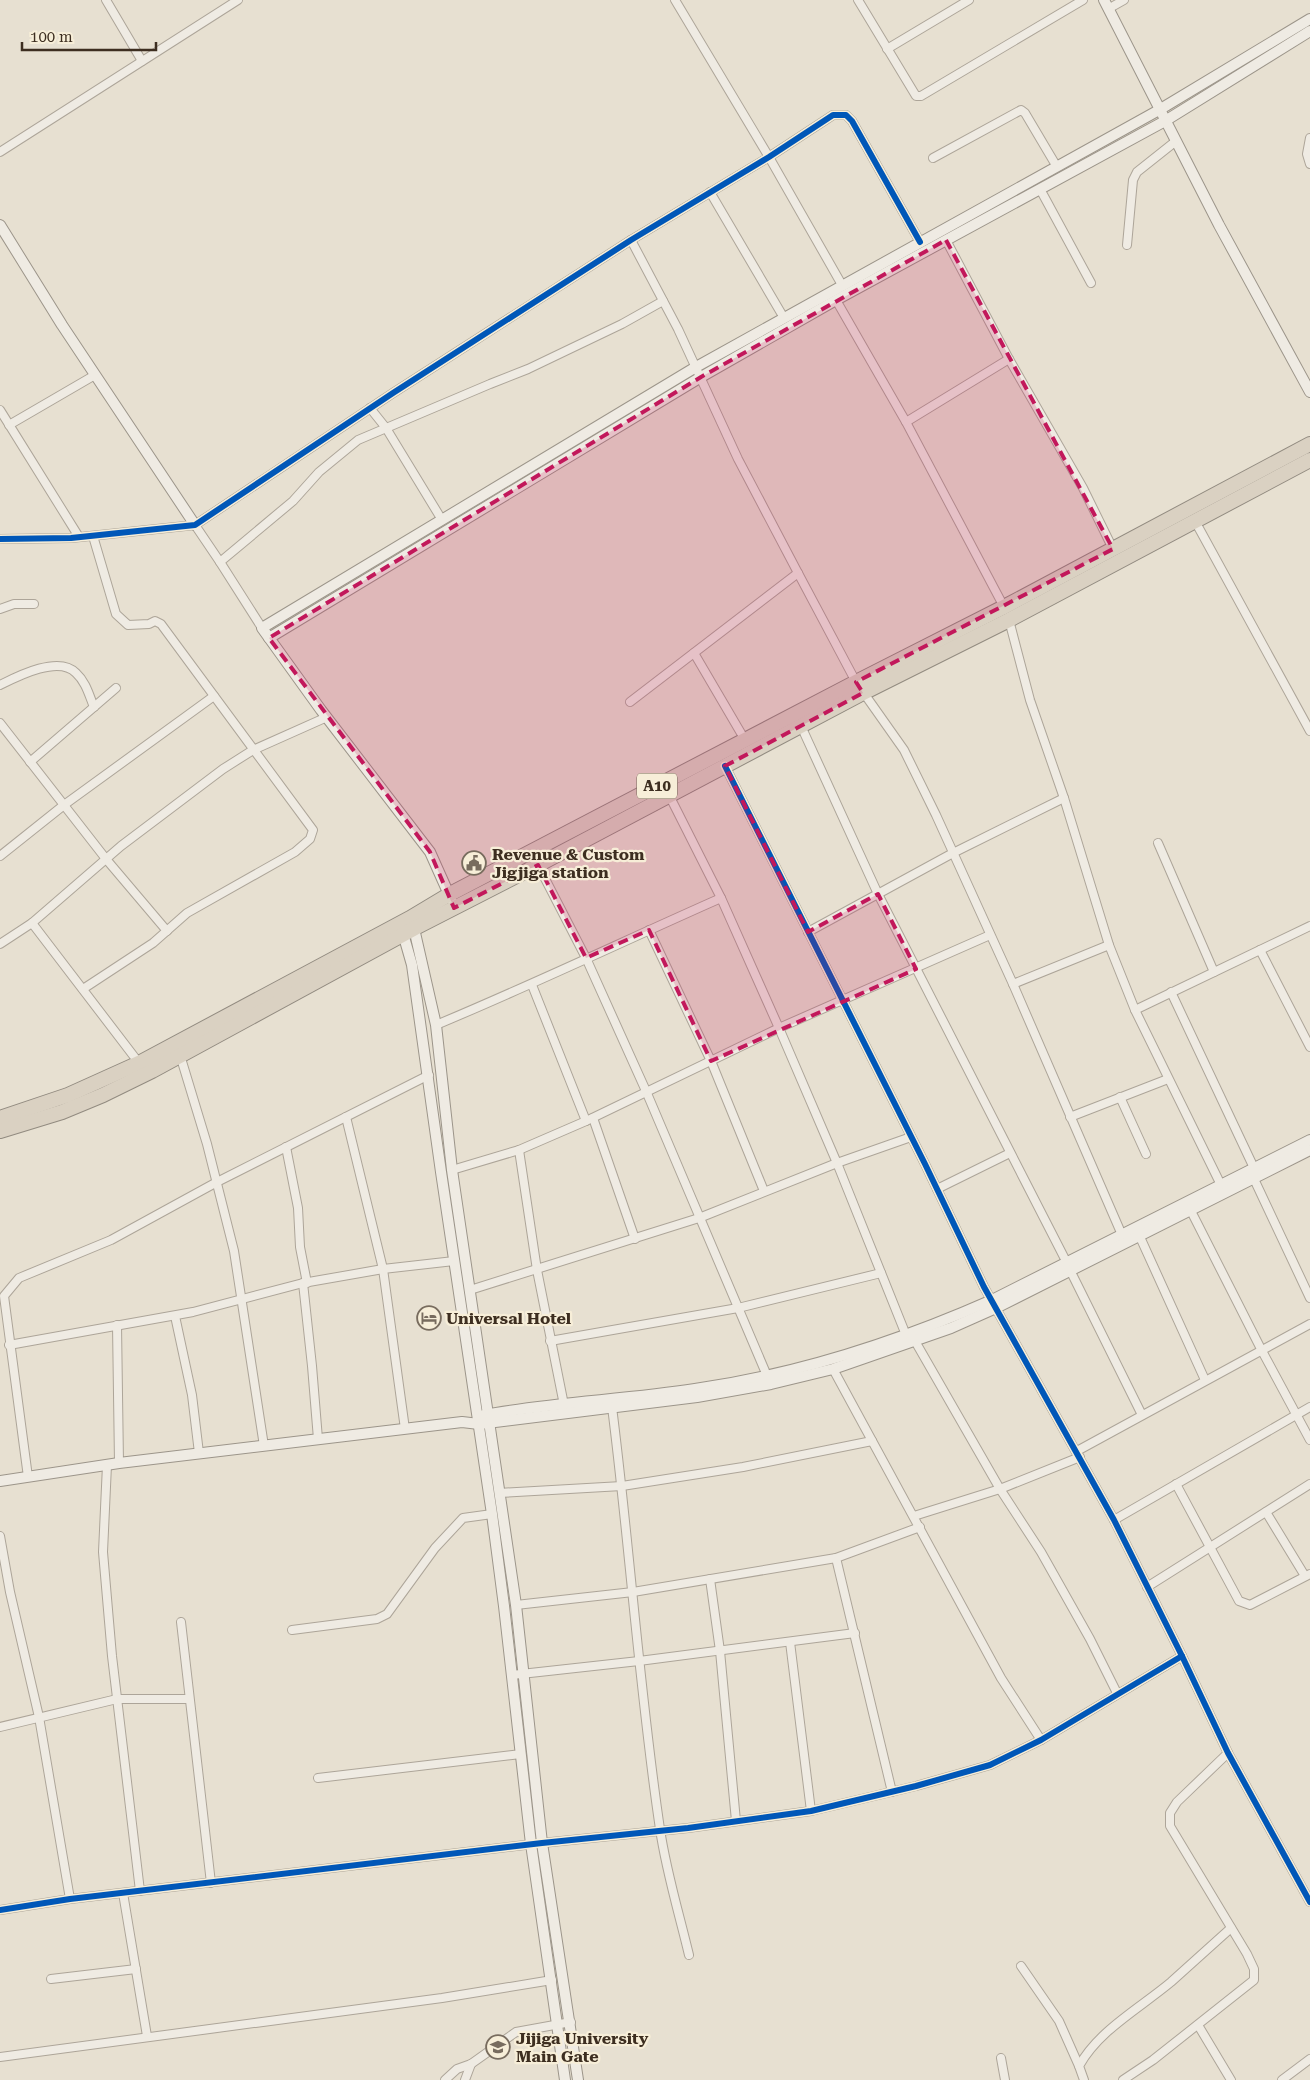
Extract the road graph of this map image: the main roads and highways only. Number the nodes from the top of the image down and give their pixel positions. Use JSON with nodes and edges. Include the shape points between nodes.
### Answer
{"nodes":[{"id":1,"x":1106,"y":4,"type":"edge"},
{"id":2,"x":1310,"y":19,"type":"edge"},
{"id":3,"x":1310,"y":32,"type":"edge"},
{"id":4,"x":1159,"y":110,"type":"junction"},
{"id":5,"x":1165,"y":121,"type":"junction"},
{"id":6,"x":0,"y":225,"type":"edge"},
{"id":7,"x":698,"y":372,"type":"junction"},
{"id":8,"x":1310,"y":392,"type":"edge"},
{"id":9,"x":1310,"y":444,"type":"edge"},
{"id":10,"x":1310,"y":460,"type":"edge"},
{"id":11,"x":195,"y":525,"type":"road end"},
{"id":12,"x":1006,"y":614,"type":"junction"},
{"id":13,"x":269,"y":638,"type":"junction"},
{"id":14,"x":859,"y":687,"type":"junction"},
{"id":15,"x":452,"y":901,"type":"junction"},
{"id":16,"x":407,"y":926,"type":"junction"},
{"id":17,"x":0,"y":1118,"type":"edge"},
{"id":18,"x":0,"y":1131,"type":"edge"},
{"id":19,"x":1310,"y":1140,"type":"edge"},
{"id":20,"x":1310,"y":1150,"type":"edge"},
{"id":21,"x":1069,"y":1267,"type":"junction"},
{"id":22,"x":994,"y":1304,"type":"junction"},
{"id":23,"x":769,"y":1380,"type":"junction"},
{"id":24,"x":489,"y":1418,"type":"junction"},
{"id":25,"x":478,"y":1420,"type":"junction"},
{"id":26,"x":0,"y":1481,"type":"edge"},
{"id":27,"x":565,"y":2080,"type":"edge"},
{"id":28,"x":578,"y":2080,"type":"edge"}],
"edges":[{"from":1,"to":4,"type":"main road"},
{"from":2,"to":4,"type":"main road"},
{"from":3,"to":5,"type":"main road"},
{"from":4,"to":5,"type":"main road"},
{"from":4,"to":7,"type":"main road","via":[[842,285]]},
{"from":5,"to":7,"type":"main road"},
{"from":5,"to":8,"type":"main road"},
{"from":6,"to":11,"type":"main road"},
{"from":7,"to":13,"type":"main road"},
{"from":7,"to":13,"type":"main road","via":[[262,628]]},
{"from":9,"to":12,"type":"highway","number":"A10","via":[[1113,549]]},
{"from":10,"to":12,"type":"highway","number":"A10"},
{"from":12,"to":14,"type":"highway","number":"A10"},
{"from":13,"to":15,"type":"main road","via":[[430,852]]},
{"from":14,"to":15,"type":"highway","number":"A10","via":[[745,740]]},
{"from":14,"to":15,"type":"highway","number":"A10","via":[[801,726],[538,865]]},
{"from":15,"to":16,"type":"highway","number":"A10"},
{"from":16,"to":17,"type":"highway","number":"A10","via":[[139,1063],[68,1095]]},
{"from":16,"to":18,"type":"highway","number":"A10","via":[[180,1056],[103,1095],[62,1112]]},
{"from":16,"to":24,"type":"main road","via":[[436,1025],[452,1170]]},
{"from":16,"to":25,"type":"main road"},
{"from":19,"to":21,"type":"main road","via":[[1122,1235]]},
{"from":20,"to":21,"type":"main road","via":[[1140,1237]]},
{"from":21,"to":22,"type":"main road"},
{"from":22,"to":23,"type":"main road"},
{"from":22,"to":23,"type":"main road","via":[[915,1341],[833,1370]]},
{"from":23,"to":24,"type":"main road","via":[[564,1405]]},
{"from":23,"to":24,"type":"main road","via":[[697,1397]]},
{"from":24,"to":25,"type":"main road"},
{"from":24,"to":28,"type":"main road","via":[[516,1605],[542,1843]]},
{"from":25,"to":26,"type":"main road","via":[[119,1463]]},
{"from":25,"to":27,"type":"main road","via":[[531,1844]]}]}
